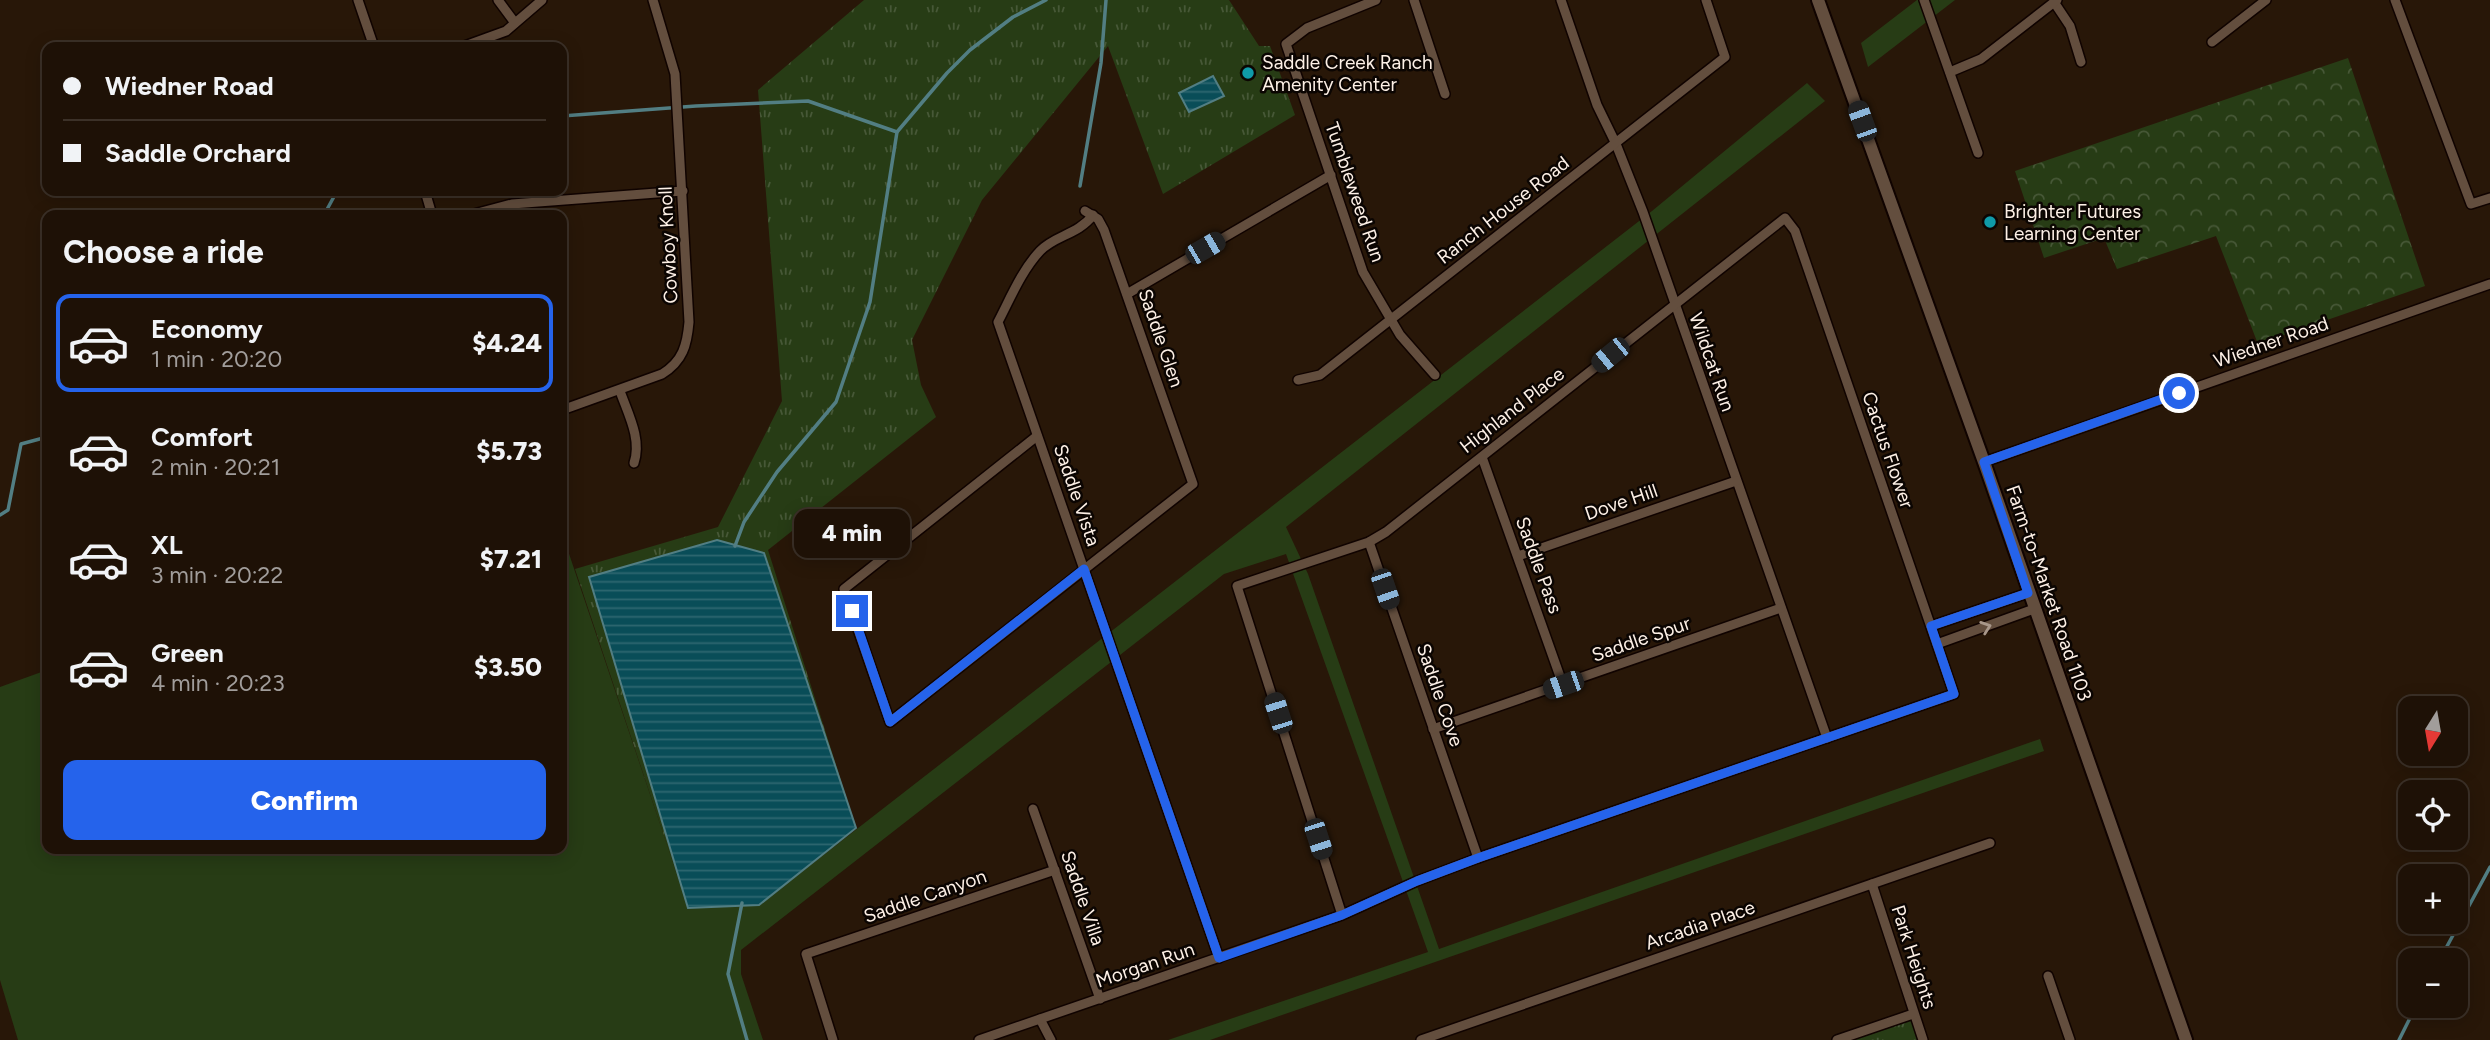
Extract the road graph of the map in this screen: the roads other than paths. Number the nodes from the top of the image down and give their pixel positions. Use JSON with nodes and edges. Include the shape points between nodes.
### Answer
{"nodes":[{"id":1,"x":358,"y":0,"type":"edge"},
{"id":2,"x":498,"y":0,"type":"edge"},
{"id":3,"x":542,"y":0,"type":"edge"},
{"id":4,"x":653,"y":0,"type":"edge"},
{"id":5,"x":1376,"y":0,"type":"edge"},
{"id":6,"x":1414,"y":0,"type":"edge"},
{"id":7,"x":1561,"y":0,"type":"edge"},
{"id":8,"x":1706,"y":0,"type":"edge"},
{"id":9,"x":1818,"y":0,"type":"edge"},
{"id":10,"x":1924,"y":0,"type":"edge"},
{"id":11,"x":2266,"y":0,"type":"edge"},
{"id":12,"x":2395,"y":0,"type":"edge"},
{"id":13,"x":2055,"y":1,"type":"edge"},
{"id":14,"x":515,"y":23,"type":"junction"},
{"id":15,"x":372,"y":42,"type":"edge"},
{"id":16,"x":477,"y":42,"type":"edge"},
{"id":17,"x":2212,"y":42,"type":"dead end"},
{"id":18,"x":2081,"y":62,"type":"dead end"},
{"id":19,"x":1950,"y":72,"type":"junction"},
{"id":20,"x":1445,"y":94,"type":"dead end"},
{"id":21,"x":1616,"y":144,"type":"junction"},
{"id":22,"x":1978,"y":153,"type":"dead end"},
{"id":23,"x":1331,"y":175,"type":"junction"},
{"id":24,"x":683,"y":191,"type":"junction"},
{"id":25,"x":2490,"y":198,"type":"edge"},
{"id":26,"x":489,"y":210,"type":"edge"},
{"id":27,"x":1786,"y":218,"type":"joint"},
{"id":28,"x":2490,"y":284,"type":"edge"},
{"id":29,"x":1127,"y":294,"type":"junction"},
{"id":30,"x":1674,"y":305,"type":"junction"},
{"id":31,"x":1391,"y":321,"type":"junction"},
{"id":32,"x":998,"y":322,"type":"joint"},
{"id":33,"x":1435,"y":375,"type":"dead end"},
{"id":34,"x":1298,"y":380,"type":"dead end"},
{"id":35,"x":620,"y":391,"type":"junction"},
{"id":36,"x":567,"y":408,"type":"edge"},
{"id":37,"x":1037,"y":436,"type":"junction"},
{"id":38,"x":1482,"y":457,"type":"junction"},
{"id":39,"x":1984,"y":462,"type":"junction"},
{"id":40,"x":634,"y":463,"type":"dead end"},
{"id":41,"x":1736,"y":481,"type":"junction"},
{"id":42,"x":1369,"y":542,"type":"junction"},
{"id":43,"x":1518,"y":556,"type":"junction"},
{"id":44,"x":1084,"y":569,"type":"junction"},
{"id":45,"x":2028,"y":593,"type":"junction"},
{"id":46,"x":1781,"y":608,"type":"junction"},
{"id":47,"x":2035,"y":610,"type":"junction"},
{"id":48,"x":1931,"y":626,"type":"junction"},
{"id":49,"x":1937,"y":644,"type":"junction"},
{"id":50,"x":1563,"y":685,"type":"junction"},
{"id":51,"x":1954,"y":694,"type":"joint"},
{"id":52,"x":1433,"y":729,"type":"junction"},
{"id":53,"x":1827,"y":738,"type":"junction"},
{"id":54,"x":1033,"y":809,"type":"dead end"},
{"id":55,"x":1990,"y":844,"type":"dead end"},
{"id":56,"x":1478,"y":858,"type":"junction"},
{"id":57,"x":1055,"y":870,"type":"junction"},
{"id":58,"x":1872,"y":884,"type":"junction"},
{"id":59,"x":1342,"y":915,"type":"junction"},
{"id":60,"x":1219,"y":958,"type":"junction"},
{"id":61,"x":2048,"y":976,"type":"dead end"},
{"id":62,"x":1100,"y":999,"type":"junction"},
{"id":63,"x":1913,"y":1014,"type":"junction"},
{"id":64,"x":1040,"y":1019,"type":"junction"},
{"id":65,"x":833,"y":1040,"type":"edge"},
{"id":66,"x":979,"y":1040,"type":"edge"},
{"id":67,"x":1051,"y":1040,"type":"edge"},
{"id":68,"x":1421,"y":1040,"type":"edge"},
{"id":69,"x":1837,"y":1040,"type":"edge"},
{"id":70,"x":1923,"y":1040,"type":"edge"},
{"id":71,"x":2070,"y":1040,"type":"edge"},
{"id":72,"x":2186,"y":1040,"type":"edge"}],
"edges":[{"from":1,"to":15,"type":"street"},
{"from":2,"to":14,"type":"street"},
{"from":3,"to":14,"type":"street"},
{"from":4,"to":24,"type":"street","name":"Cowboy Knoll","via":[[675,74]]},
{"from":5,"to":23,"type":"street","name":"Tumbleweed Run","via":[[1307,28],[1286,44]]},
{"from":6,"to":20,"type":"street"},
{"from":7,"to":21,"type":"street","name":"Wildcat Run","via":[[1597,105]]},
{"from":8,"to":21,"type":"street","name":"Ranch House Road","via":[[1725,57]]},
{"from":9,"to":39,"type":"main road","name":"Farm-to-Market Road 1103"},
{"from":10,"to":19,"type":"street"},
{"from":11,"to":17,"type":"street"},
{"from":12,"to":25,"type":"street","via":[[2471,204]]},
{"from":13,"to":18,"type":"street","via":[[2070,26]]},
{"from":13,"to":19,"type":"street","via":[[1981,59]]},
{"from":14,"to":16,"type":"street"},
{"from":19,"to":22,"type":"street"},
{"from":21,"to":30,"type":"street","name":"Wildcat Run"},
{"from":21,"to":31,"type":"street","name":"Ranch House Road"},
{"from":23,"to":29,"type":"street"},
{"from":23,"to":31,"type":"street","name":"Tumbleweed Run","via":[[1363,272]]},
{"from":24,"to":26,"type":"street","via":[[512,204]]},
{"from":24,"to":35,"type":"street","name":"Cowboy Knoll","via":[[690,322],[687,345],[673,368]]},
{"from":27,"to":30,"type":"street","name":"Highland Place"},
{"from":27,"to":48,"type":"street","name":"Cactus Flower","via":[[1795,231]]},
{"from":28,"to":39,"type":"street","name":"Wiedner Road"},
{"from":29,"to":32,"type":"street","name":"Saddle Glen","via":[[1104,230],[1089,213],[1078,230],[1040,251]]},
{"from":29,"to":44,"type":"street","name":"Saddle Glen","via":[[1193,484]]},
{"from":30,"to":38,"type":"street","name":"Highland Place"},
{"from":30,"to":41,"type":"street","name":"Wildcat Run"},
{"from":31,"to":33,"type":"street","name":"Tumbleweed Run"},
{"from":31,"to":34,"type":"street","name":"Ranch House Road","via":[[1320,376]]},
{"from":32,"to":37,"type":"street","name":"Saddle Vista"},
{"from":35,"to":36,"type":"street","name":"Cowboy Knoll"},
{"from":35,"to":40,"type":"street","via":[[636,437]]},
{"from":37,"to":44,"type":"street","name":"Saddle Vista"},
{"from":37,"to":44,"type":"street","via":[[844,589],[890,722]]},
{"from":38,"to":42,"type":"street","name":"Highland Place"},
{"from":38,"to":43,"type":"street","name":"Saddle Pass"},
{"from":39,"to":45,"type":"main road","name":"Farm-to-Market Road 1103"},
{"from":41,"to":43,"type":"street","name":"Dove Hill"},
{"from":41,"to":46,"type":"street","name":"Wildcat Run"},
{"from":42,"to":52,"type":"street","name":"Saddle Cove"},
{"from":42,"to":59,"type":"street","name":"Highland Place","via":[[1237,586]]},
{"from":43,"to":50,"type":"street","name":"Saddle Pass"},
{"from":44,"to":60,"type":"street","name":"Saddle Vista"},
{"from":45,"to":47,"type":"main road","name":"Farm-to-Market Road 1103"},
{"from":45,"to":48,"type":"street"},
{"from":46,"to":50,"type":"street","name":"Saddle Spur"},
{"from":46,"to":53,"type":"street","name":"Wildcat Run"},
{"from":49,"to":47,"type":"street","one_way":true},
{"from":47,"to":72,"type":"main road","name":"Farm-to-Market Road 1103"},
{"from":48,"to":49,"type":"street","name":"Cactus Flower"},
{"from":49,"to":51,"type":"street","name":"Cactus Flower"},
{"from":50,"to":52,"type":"street","name":"Saddle Spur"},
{"from":51,"to":53,"type":"street","name":"Morgan Run"},
{"from":52,"to":56,"type":"street","name":"Saddle Cove"},
{"from":53,"to":56,"type":"street","name":"Morgan Run"},
{"from":54,"to":57,"type":"street","name":"Saddle Villa"},
{"from":55,"to":58,"type":"street","name":"Arcadia Place"},
{"from":56,"to":59,"type":"street","name":"Morgan Run"},
{"from":57,"to":62,"type":"street","name":"Saddle Villa"},
{"from":57,"to":65,"type":"street","name":"Saddle Canyon","via":[[806,954]]},
{"from":58,"to":63,"type":"street","name":"Park Heights"},
{"from":58,"to":68,"type":"street","name":"Arcadia Place"},
{"from":59,"to":60,"type":"street","name":"Morgan Run"},
{"from":60,"to":62,"type":"street","name":"Morgan Run"},
{"from":61,"to":71,"type":"street"},
{"from":62,"to":64,"type":"street","name":"Morgan Run"},
{"from":63,"to":69,"type":"street"},
{"from":63,"to":70,"type":"street","name":"Park Heights"},
{"from":64,"to":66,"type":"street","name":"Morgan Run"},
{"from":64,"to":67,"type":"street"}]}
